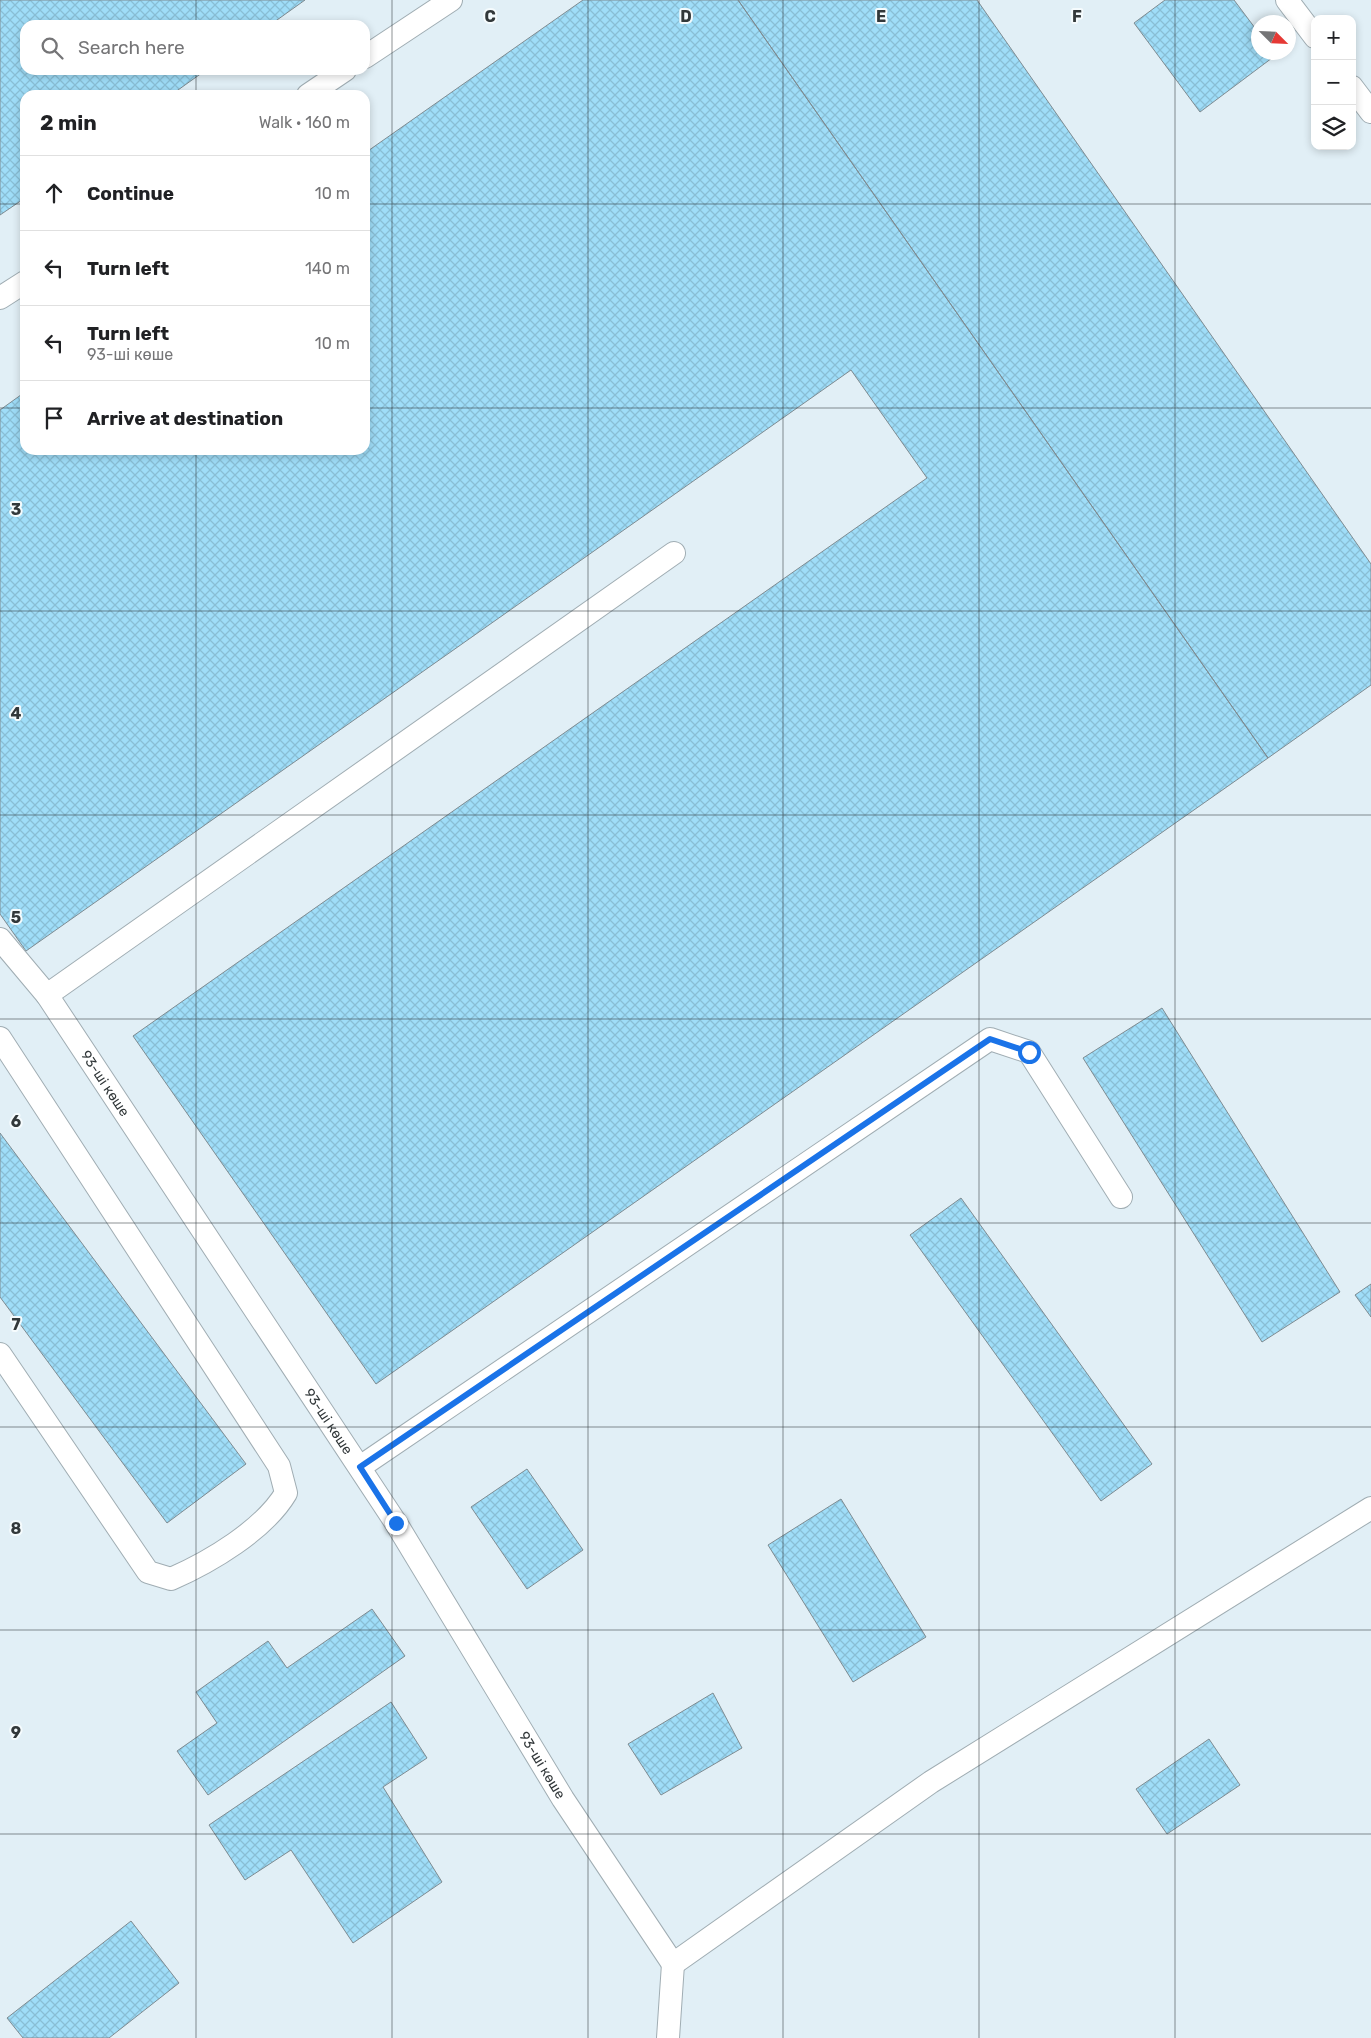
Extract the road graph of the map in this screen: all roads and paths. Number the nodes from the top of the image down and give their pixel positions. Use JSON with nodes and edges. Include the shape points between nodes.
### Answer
{"nodes":[{"id":1,"x":450,"y":0,"type":"edge"},
{"id":2,"x":1287,"y":0,"type":"edge"},
{"id":3,"x":1311,"y":32,"type":"edge"},
{"id":4,"x":370,"y":54,"type":"edge"},
{"id":5,"x":338,"y":75,"type":"edge"},
{"id":6,"x":315,"y":90,"type":"edge"},
{"id":7,"x":1356,"y":92,"type":"edge"},
{"id":8,"x":1371,"y":112,"type":"edge"},
{"id":9,"x":20,"y":285,"type":"edge"},
{"id":10,"x":0,"y":298,"type":"edge"},
{"id":11,"x":674,"y":554,"type":"dead end"},
{"id":12,"x":0,"y":939,"type":"edge"},
{"id":13,"x":47,"y":996,"type":"junction"},
{"id":14,"x":0,"y":1038,"type":"edge"},
{"id":15,"x":1121,"y":1197,"type":"dead end"},
{"id":16,"x":0,"y":1354,"type":"edge"},
{"id":17,"x":360,"y":1467,"type":"junction"},
{"id":18,"x":1371,"y":1508,"type":"edge"},
{"id":19,"x":673,"y":1964,"type":"junction"},
{"id":20,"x":668,"y":2038,"type":"edge"}],
"edges":[{"from":1,"to":4,"type":"lane"},
{"from":2,"to":3,"type":"lane"},
{"from":5,"to":6,"type":"lane"},
{"from":7,"to":8,"type":"lane"},
{"from":9,"to":10,"type":"lane"},
{"from":11,"to":13,"type":"lane"},
{"from":12,"to":13,"type":"lane","name":"93-ші көше"},
{"from":13,"to":17,"type":"lane","name":"93-ші көше"},
{"from":14,"to":16,"type":"lane","via":[[279,1466],[286,1493],[278,1507],[260,1524],[196,1568],[171,1579],[148,1572]]},
{"from":15,"to":17,"type":"lane","via":[[1029,1052],[990,1039]]},
{"from":17,"to":19,"type":"lane","name":"93-ші көше","via":[[563,1799]]},
{"from":18,"to":19,"type":"lane","via":[[931,1782]]},
{"from":19,"to":20,"type":"lane"}]}
